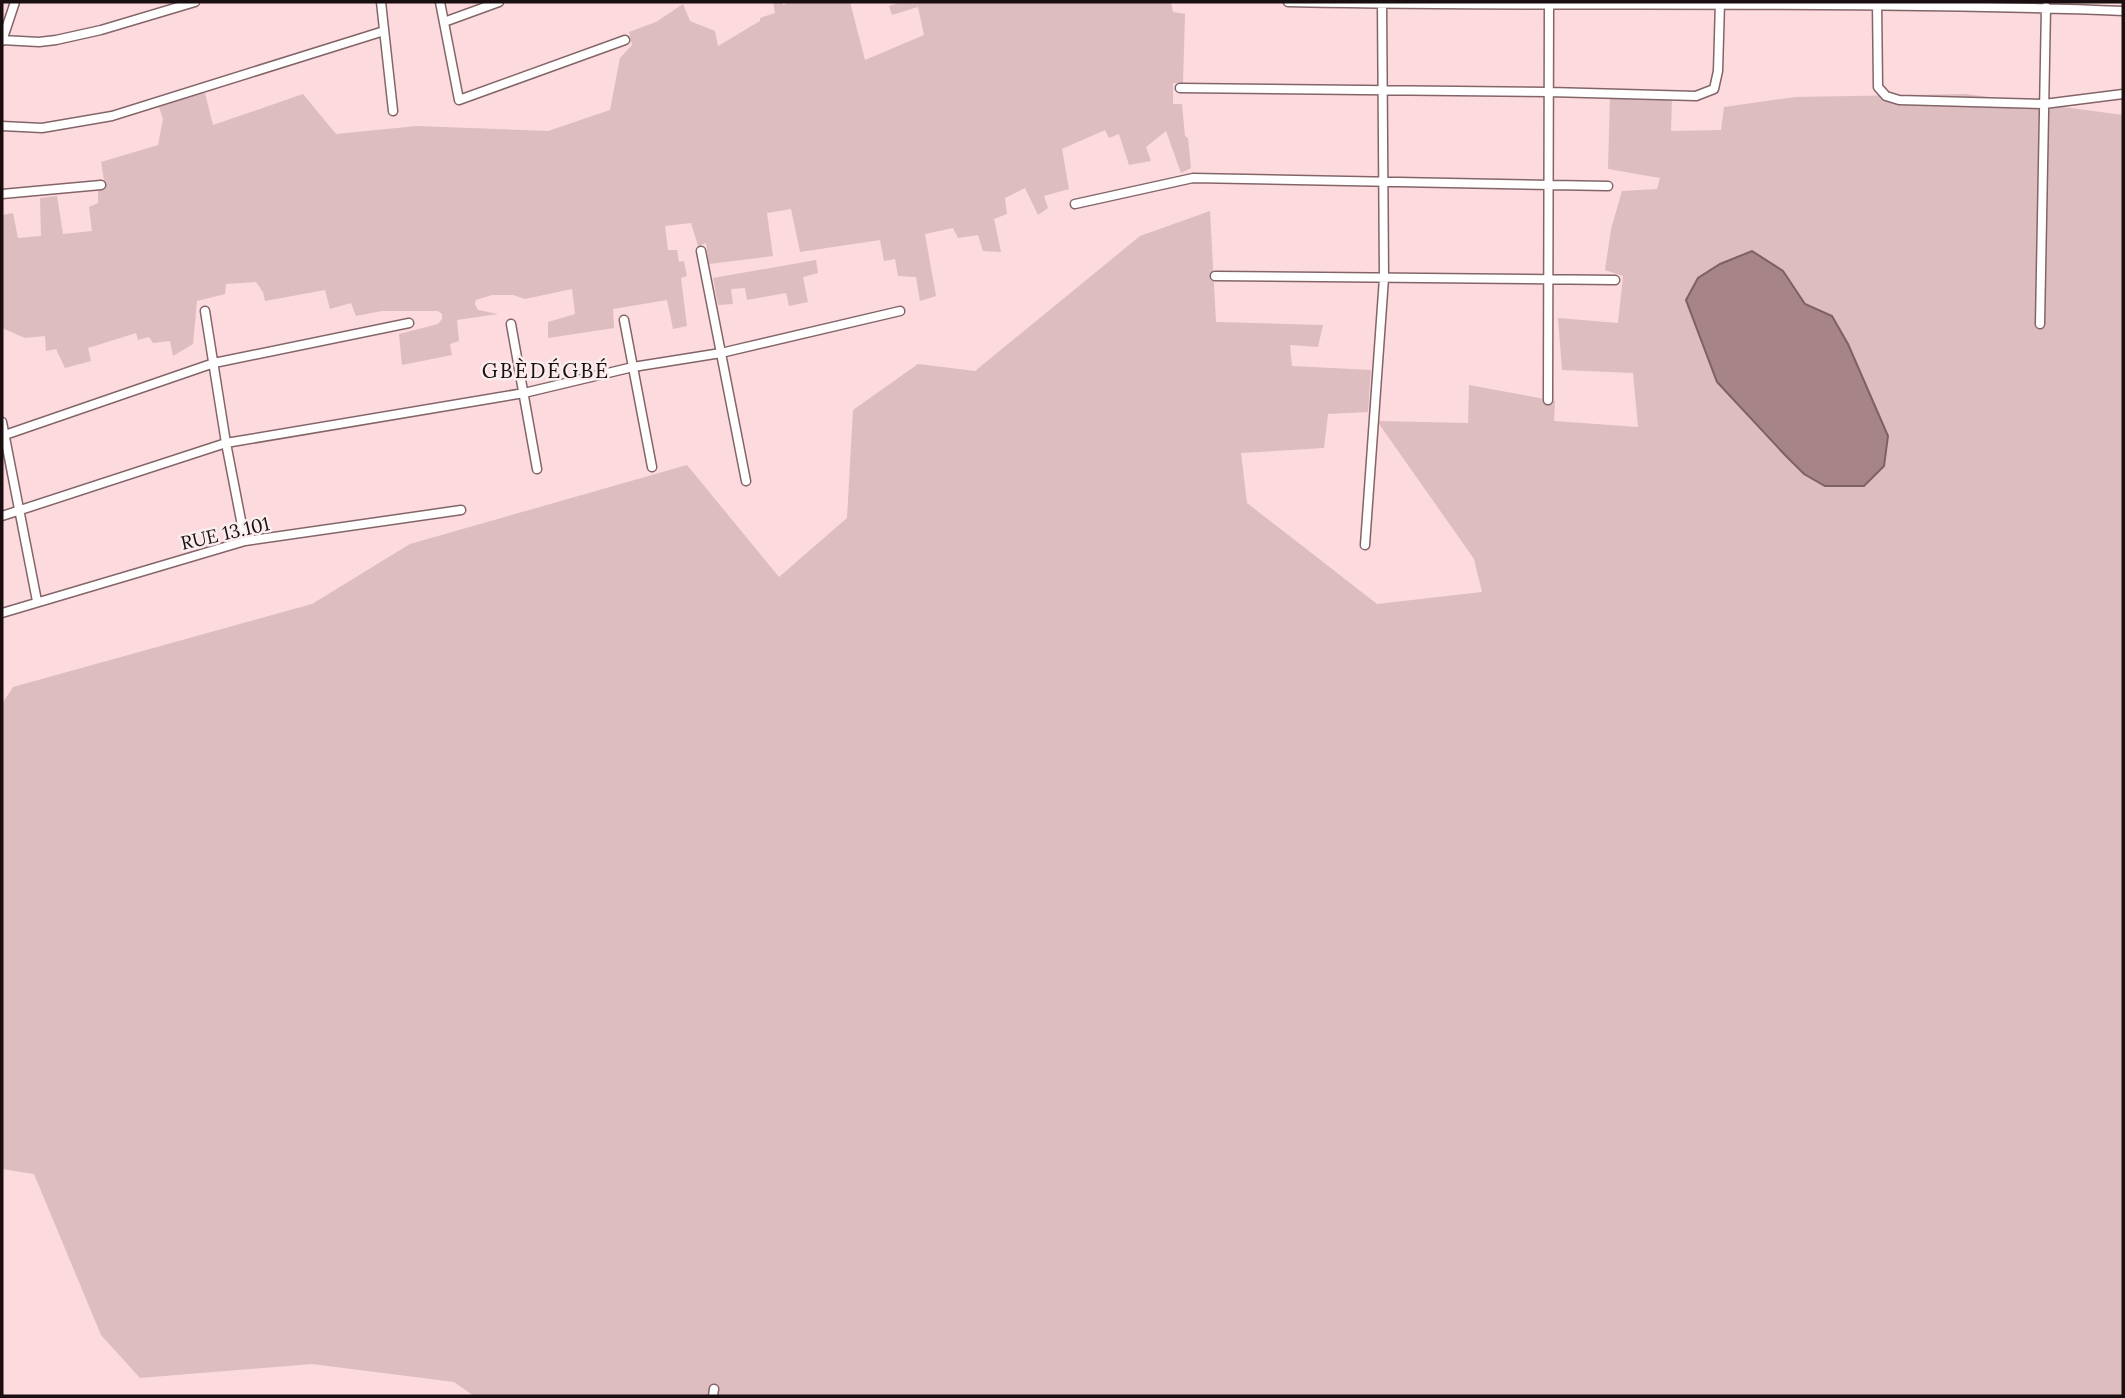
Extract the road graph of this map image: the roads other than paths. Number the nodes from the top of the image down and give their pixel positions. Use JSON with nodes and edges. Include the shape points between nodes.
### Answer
{"nodes":[{"id":1,"x":15,"y":2,"type":"edge"},
{"id":2,"x":195,"y":2,"type":"edge"},
{"id":3,"x":381,"y":2,"type":"edge"},
{"id":4,"x":440,"y":2,"type":"edge"},
{"id":5,"x":499,"y":2,"type":"edge"},
{"id":6,"x":1288,"y":2,"type":"edge"},
{"id":7,"x":1720,"y":2,"type":"edge"},
{"id":8,"x":1382,"y":3,"type":"edge"},
{"id":9,"x":1877,"y":3,"type":"edge"},
{"id":10,"x":1549,"y":4,"type":"edge"},
{"id":11,"x":2046,"y":7,"type":"junction"},
{"id":12,"x":2123,"y":11,"type":"edge"},
{"id":13,"x":444,"y":22,"type":"junction"},
{"id":14,"x":384,"y":31,"type":"junction"},
{"id":15,"x":625,"y":40,"type":"dead end"},
{"id":16,"x":2,"y":41,"type":"edge"},
{"id":17,"x":1180,"y":88,"type":"dead end"},
{"id":18,"x":1383,"y":90,"type":"junction"},
{"id":19,"x":1550,"y":92,"type":"junction"},
{"id":20,"x":2123,"y":93,"type":"edge"},
{"id":21,"x":2044,"y":104,"type":"junction"},
{"id":22,"x":393,"y":111,"type":"dead end"},
{"id":23,"x":2,"y":126,"type":"edge"},
{"id":24,"x":1384,"y":182,"type":"junction"},
{"id":25,"x":101,"y":185,"type":"dead end"},
{"id":26,"x":1549,"y":185,"type":"junction"},
{"id":27,"x":1608,"y":186,"type":"dead end"},
{"id":28,"x":2,"y":194,"type":"edge"},
{"id":29,"x":1075,"y":204,"type":"dead end"},
{"id":30,"x":701,"y":251,"type":"dead end"},
{"id":31,"x":1215,"y":276,"type":"dead end"},
{"id":32,"x":1384,"y":278,"type":"junction"},
{"id":33,"x":1549,"y":279,"type":"junction"},
{"id":34,"x":1615,"y":280,"type":"dead end"},
{"id":35,"x":205,"y":311,"type":"dead end"},
{"id":36,"x":900,"y":311,"type":"dead end"},
{"id":37,"x":624,"y":320,"type":"dead end"},
{"id":38,"x":409,"y":323,"type":"dead end"},
{"id":39,"x":511,"y":324,"type":"dead end"},
{"id":40,"x":2040,"y":324,"type":"dead end"},
{"id":41,"x":721,"y":353,"type":"junction"},
{"id":42,"x":214,"y":363,"type":"junction"},
{"id":43,"x":633,"y":368,"type":"junction"},
{"id":44,"x":524,"y":393,"type":"junction"},
{"id":45,"x":1548,"y":400,"type":"dead end"},
{"id":46,"x":2,"y":422,"type":"edge"},
{"id":47,"x":3,"y":436,"type":"edge"},
{"id":48,"x":226,"y":443,"type":"junction"},
{"id":49,"x":652,"y":467,"type":"dead end"},
{"id":50,"x":537,"y":469,"type":"dead end"},
{"id":51,"x":746,"y":481,"type":"dead end"},
{"id":52,"x":461,"y":510,"type":"dead end"},
{"id":53,"x":19,"y":511,"type":"junction"},
{"id":54,"x":2,"y":516,"type":"edge"},
{"id":55,"x":245,"y":541,"type":"junction"},
{"id":56,"x":1365,"y":545,"type":"dead end"},
{"id":57,"x":37,"y":601,"type":"junction"},
{"id":58,"x":2,"y":613,"type":"edge"}],
"edges":[{"from":1,"to":16,"type":"street"},
{"from":2,"to":16,"type":"street","via":[[56,40]]},
{"from":3,"to":14,"type":"street"},
{"from":4,"to":13,"type":"street"},
{"from":5,"to":13,"type":"street"},
{"from":6,"to":8,"type":"street"},
{"from":7,"to":9,"type":"street"},
{"from":7,"to":10,"type":"street"},
{"from":7,"to":19,"type":"street","via":[[1714,89],[1696,96]]},
{"from":8,"to":10,"type":"street"},
{"from":8,"to":18,"type":"street"},
{"from":9,"to":11,"type":"street"},
{"from":9,"to":21,"type":"street","via":[[1878,87],[1886,96]]},
{"from":10,"to":19,"type":"street"},
{"from":11,"to":12,"type":"street"},
{"from":11,"to":21,"type":"street"},
{"from":13,"to":15,"type":"street","via":[[459,100]]},
{"from":14,"to":22,"type":"street"},
{"from":14,"to":23,"type":"street","via":[[112,117],[42,128]]},
{"from":17,"to":18,"type":"street"},
{"from":18,"to":19,"type":"street"},
{"from":18,"to":24,"type":"street"},
{"from":19,"to":26,"type":"street"},
{"from":20,"to":21,"type":"street"},
{"from":21,"to":40,"type":"street"},
{"from":24,"to":26,"type":"street"},
{"from":24,"to":29,"type":"street","via":[[1193,178]]},
{"from":24,"to":32,"type":"street"},
{"from":25,"to":28,"type":"street"},
{"from":26,"to":27,"type":"street"},
{"from":26,"to":33,"type":"street"},
{"from":30,"to":41,"type":"street"},
{"from":31,"to":32,"type":"street"},
{"from":32,"to":33,"type":"street"},
{"from":32,"to":56,"type":"street"},
{"from":33,"to":34,"type":"street"},
{"from":33,"to":45,"type":"street"},
{"from":35,"to":42,"type":"street"},
{"from":36,"to":41,"type":"street"},
{"from":37,"to":43,"type":"street"},
{"from":38,"to":42,"type":"street"},
{"from":39,"to":44,"type":"street"},
{"from":41,"to":43,"type":"street"},
{"from":41,"to":51,"type":"street"},
{"from":42,"to":47,"type":"street"},
{"from":42,"to":48,"type":"street"},
{"from":43,"to":44,"type":"street"},
{"from":43,"to":49,"type":"street"},
{"from":44,"to":48,"type":"street"},
{"from":44,"to":50,"type":"street"},
{"from":46,"to":47,"type":"street"},
{"from":47,"to":53,"type":"street"},
{"from":48,"to":53,"type":"street"},
{"from":48,"to":55,"type":"street"},
{"from":52,"to":55,"type":"street","name":"RUE 13.101"},
{"from":53,"to":54,"type":"street"},
{"from":53,"to":57,"type":"street"},
{"from":55,"to":57,"type":"street","name":"RUE 13.101"},
{"from":57,"to":58,"type":"street","name":"RUE 13.101"}]}
